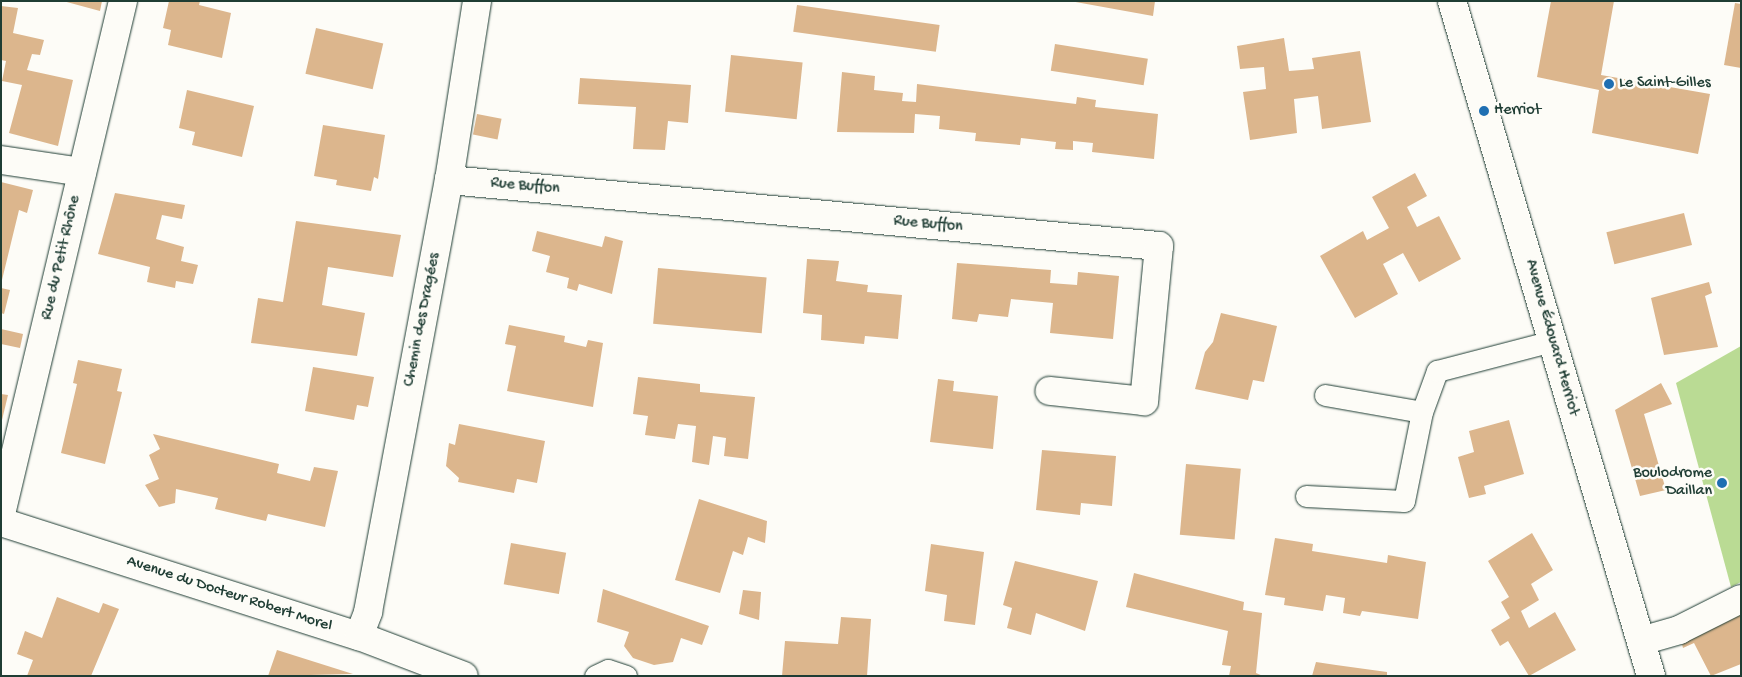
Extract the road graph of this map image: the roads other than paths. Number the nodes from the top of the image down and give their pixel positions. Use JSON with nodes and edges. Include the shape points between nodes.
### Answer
{"nodes":[{"id":1,"x":123,"y":1,"type":"edge"},
{"id":2,"x":477,"y":1,"type":"edge"},
{"id":3,"x":1452,"y":1,"type":"edge"},
{"id":4,"x":1,"y":160,"type":"edge"},
{"id":5,"x":82,"y":172,"type":"junction"},
{"id":6,"x":449,"y":180,"type":"junction"},
{"id":7,"x":1552,"y":341,"type":"junction"},
{"id":8,"x":1050,"y":391,"type":"dead end"},
{"id":9,"x":1325,"y":395,"type":"dead end"},
{"id":10,"x":1422,"y":412,"type":"junction"},
{"id":11,"x":1306,"y":496,"type":"dead end"},
{"id":12,"x":1,"y":514,"type":"edge"},
{"id":13,"x":1,"y":522,"type":"edge"},
{"id":14,"x":1741,"y":599,"type":"edge"},
{"id":15,"x":359,"y":636,"type":"junction"},
{"id":16,"x":1641,"y":641,"type":"junction"},
{"id":17,"x":461,"y":675,"type":"edge"},
{"id":18,"x":595,"y":676,"type":"edge"},
{"id":19,"x":626,"y":676,"type":"edge"},
{"id":20,"x":1651,"y":676,"type":"edge"}],
"edges":[{"from":1,"to":5,"type":"street","name":"Rue du Petit Rhône"},
{"from":2,"to":6,"type":"street","name":"Chemin des Dragées"},
{"from":3,"to":7,"type":"street","name":"Avenue Édouard Herriot"},
{"from":4,"to":5,"type":"street"},
{"from":5,"to":12,"type":"street","name":"Rue du Petit Rhône"},
{"from":6,"to":8,"type":"street","name":"Rue Buffon","via":[[1159,246],[1144,401]]},
{"from":6,"to":15,"type":"street","name":"Chemin des Dragées","via":[[368,612]]},
{"from":7,"to":10,"type":"lane","via":[[1437,371]]},
{"from":7,"to":16,"type":"street","name":"Avenue Édouard Herriot"},
{"from":9,"to":10,"type":"lane"},
{"from":10,"to":11,"type":"lane","via":[[1404,500]]},
{"from":13,"to":15,"type":"street","name":"Avenue du Docteur Robert Morel"},
{"from":14,"to":16,"type":"street","via":[[1679,630]]},
{"from":15,"to":17,"type":"street","name":"Avenue du Docteur Robert Morel"},
{"from":16,"to":20,"type":"street","name":"Avenue Édouard Herriot"},
{"from":18,"to":19,"type":"lane","via":[[608,670]]}]}
